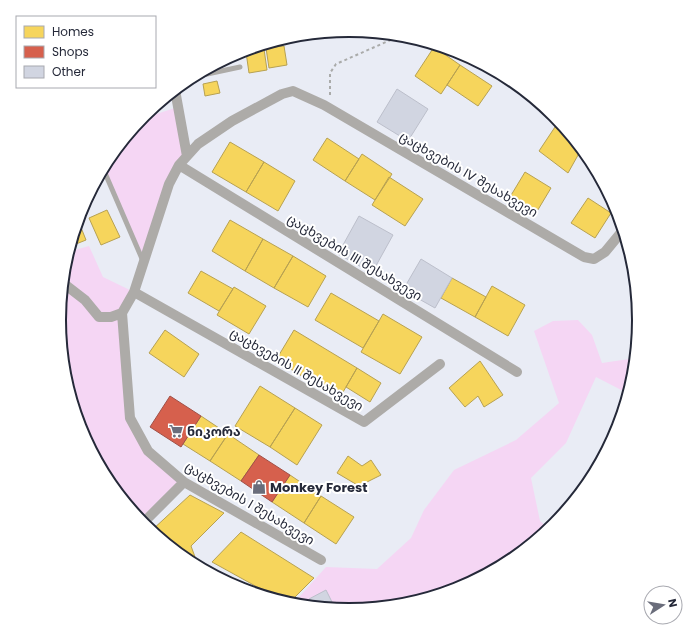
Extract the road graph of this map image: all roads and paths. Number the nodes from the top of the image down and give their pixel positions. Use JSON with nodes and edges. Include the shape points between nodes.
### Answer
{"nodes":[{"id":1,"x":391,"y":40,"type":"edge"},
{"id":2,"x":240,"y":67,"type":"dead end"},
{"id":3,"x":212,"y":73,"type":"edge"},
{"id":4,"x":176,"y":97,"type":"edge"},
{"id":5,"x":330,"y":97,"type":"dead end"},
{"id":6,"x":187,"y":156,"type":"junction"},
{"id":7,"x":179,"y":165,"type":"junction"},
{"id":8,"x":106,"y":176,"type":"edge"},
{"id":9,"x":620,"y":234,"type":"edge"},
{"id":10,"x":143,"y":261,"type":"junction"},
{"id":11,"x":68,"y":287,"type":"edge"},
{"id":12,"x":134,"y":292,"type":"junction"},
{"id":13,"x":122,"y":313,"type":"junction"},
{"id":14,"x":440,"y":364,"type":"dead end"},
{"id":15,"x":517,"y":372,"type":"dead end"},
{"id":16,"x":184,"y":482,"type":"junction"},
{"id":17,"x":147,"y":519,"type":"edge"},
{"id":18,"x":321,"y":560,"type":"dead end"}],
"edges":[{"from":1,"to":5,"type":"path","via":[[336,64],[330,74]]},
{"from":2,"to":3,"type":"lane"},
{"from":4,"to":6,"type":"street"},
{"from":6,"to":7,"type":"street"},
{"from":6,"to":9,"type":"street","name":"ცაცხვების IV შესახვევი","via":[[198,144],[232,121],[282,94],[293,91],[324,105],[584,257],[594,259],[605,252]]},
{"from":7,"to":10,"type":"street","via":[[169,184]]},
{"from":7,"to":15,"type":"street","name":"ცაცხვების III შესახვევი"},
{"from":8,"to":10,"type":"lane"},
{"from":10,"to":12,"type":"street"},
{"from":11,"to":13,"type":"street","via":[[85,300],[99,317],[111,317]]},
{"from":12,"to":13,"type":"street"},
{"from":12,"to":14,"type":"street","name":"ცაცხვების II შესახვევი","via":[[364,422]]},
{"from":13,"to":16,"type":"street","name":"ცაცხვების I შესახვევი","via":[[130,418],[148,451]]},
{"from":16,"to":17,"type":"street"},
{"from":16,"to":18,"type":"street","name":"ცაცხვების I შესახვევი"}]}
